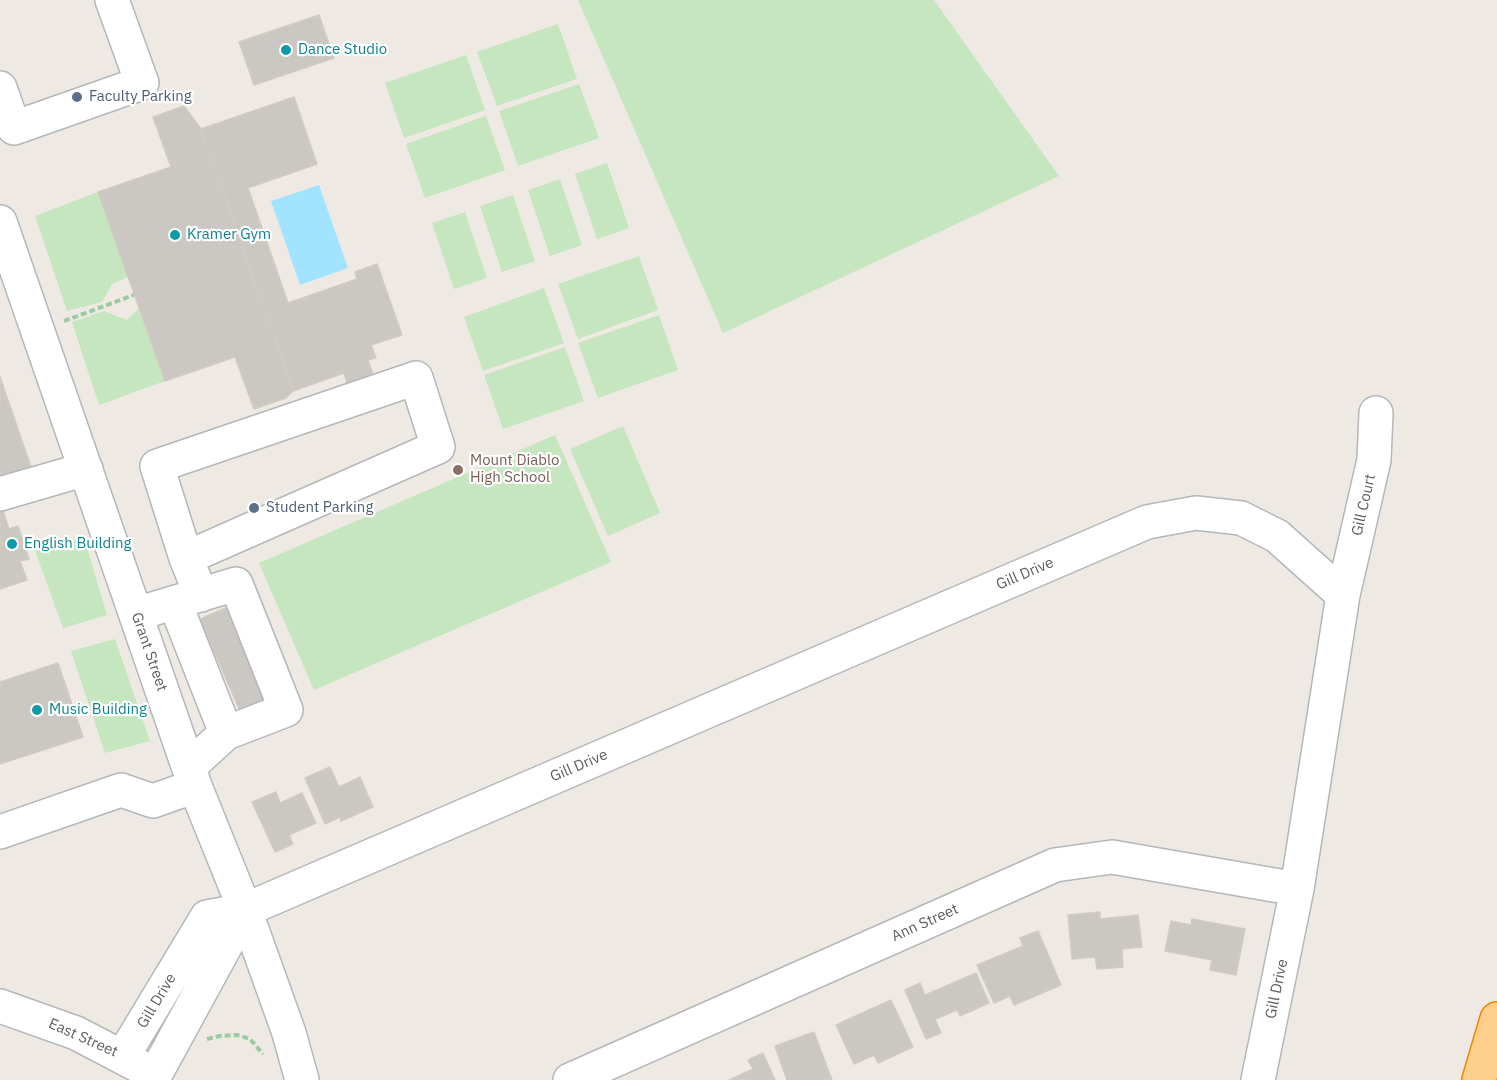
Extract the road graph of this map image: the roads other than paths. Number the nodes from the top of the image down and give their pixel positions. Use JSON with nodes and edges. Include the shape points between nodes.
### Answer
{"nodes":[{"id":1,"x":112,"y":0,"type":"edge"},
{"id":2,"x":0,"y":88,"type":"edge"},
{"id":3,"x":0,"y":222,"type":"edge"},
{"id":4,"x":1376,"y":413,"type":"dead end"},
{"id":5,"x":86,"y":469,"type":"junction"},
{"id":6,"x":0,"y":494,"type":"edge"},
{"id":7,"x":186,"y":558,"type":"junction"},
{"id":8,"x":1343,"y":595,"type":"junction"},
{"id":9,"x":188,"y":599,"type":"junction"},
{"id":10,"x":136,"y":615,"type":"junction"},
{"id":11,"x":226,"y":733,"type":"junction"},
{"id":12,"x":192,"y":776,"type":"junction"},
{"id":13,"x":0,"y":832,"type":"edge"},
{"id":14,"x":1297,"y":889,"type":"junction"},
{"id":15,"x":245,"y":910,"type":"junction"},
{"id":16,"x":0,"y":1006,"type":"edge"},
{"id":17,"x":1497,"y":1019,"type":"edge"},
{"id":18,"x":123,"y":1056,"type":"junction"},
{"id":19,"x":158,"y":1078,"type":"edge"},
{"id":20,"x":302,"y":1080,"type":"edge"},
{"id":21,"x":570,"y":1080,"type":"edge"},
{"id":22,"x":1258,"y":1080,"type":"edge"},
{"id":23,"x":1479,"y":1080,"type":"edge"}],
"edges":[{"from":1,"to":2,"type":"street","via":[[142,83],[14,128]]},
{"from":3,"to":5,"type":"street","name":"Grant Street"},
{"from":4,"to":8,"type":"street","name":"Gill Court","via":[[1374,460]]},
{"from":5,"to":6,"type":"street"},
{"from":5,"to":10,"type":"street","name":"Grant Street"},
{"from":7,"to":7,"type":"street","via":[[438,447],[416,378],[157,466]]},
{"from":7,"to":9,"type":"street"},
{"from":8,"to":14,"type":"street","name":"Gill Drive"},
{"from":8,"to":15,"type":"street","name":"Gill Drive","via":[[1277,536],[1241,518],[1196,513],[1148,522]]},
{"from":9,"to":10,"type":"street"},
{"from":9,"to":11,"type":"street"},
{"from":9,"to":11,"type":"street","via":[[236,584],[286,710]]},
{"from":10,"to":12,"type":"street","name":"Grant Street"},
{"from":11,"to":12,"type":"street"},
{"from":12,"to":13,"type":"street","via":[[153,801],[121,790]]},
{"from":12,"to":15,"type":"street","name":"Grant Street"},
{"from":14,"to":21,"type":"street","name":"Ann Street","via":[[1112,857],[1055,865]]},
{"from":14,"to":22,"type":"street","name":"Gill Drive"},
{"from":15,"to":18,"type":"street","name":"Gill Drive","via":[[207,917]]},
{"from":15,"to":19,"type":"street"},
{"from":15,"to":20,"type":"street","name":"Grant Street"},
{"from":16,"to":18,"type":"street","name":"East Street","via":[[76,1033]]},
{"from":17,"to":23,"type":"highway"},
{"from":18,"to":19,"type":"street","name":"East Street"}]}
